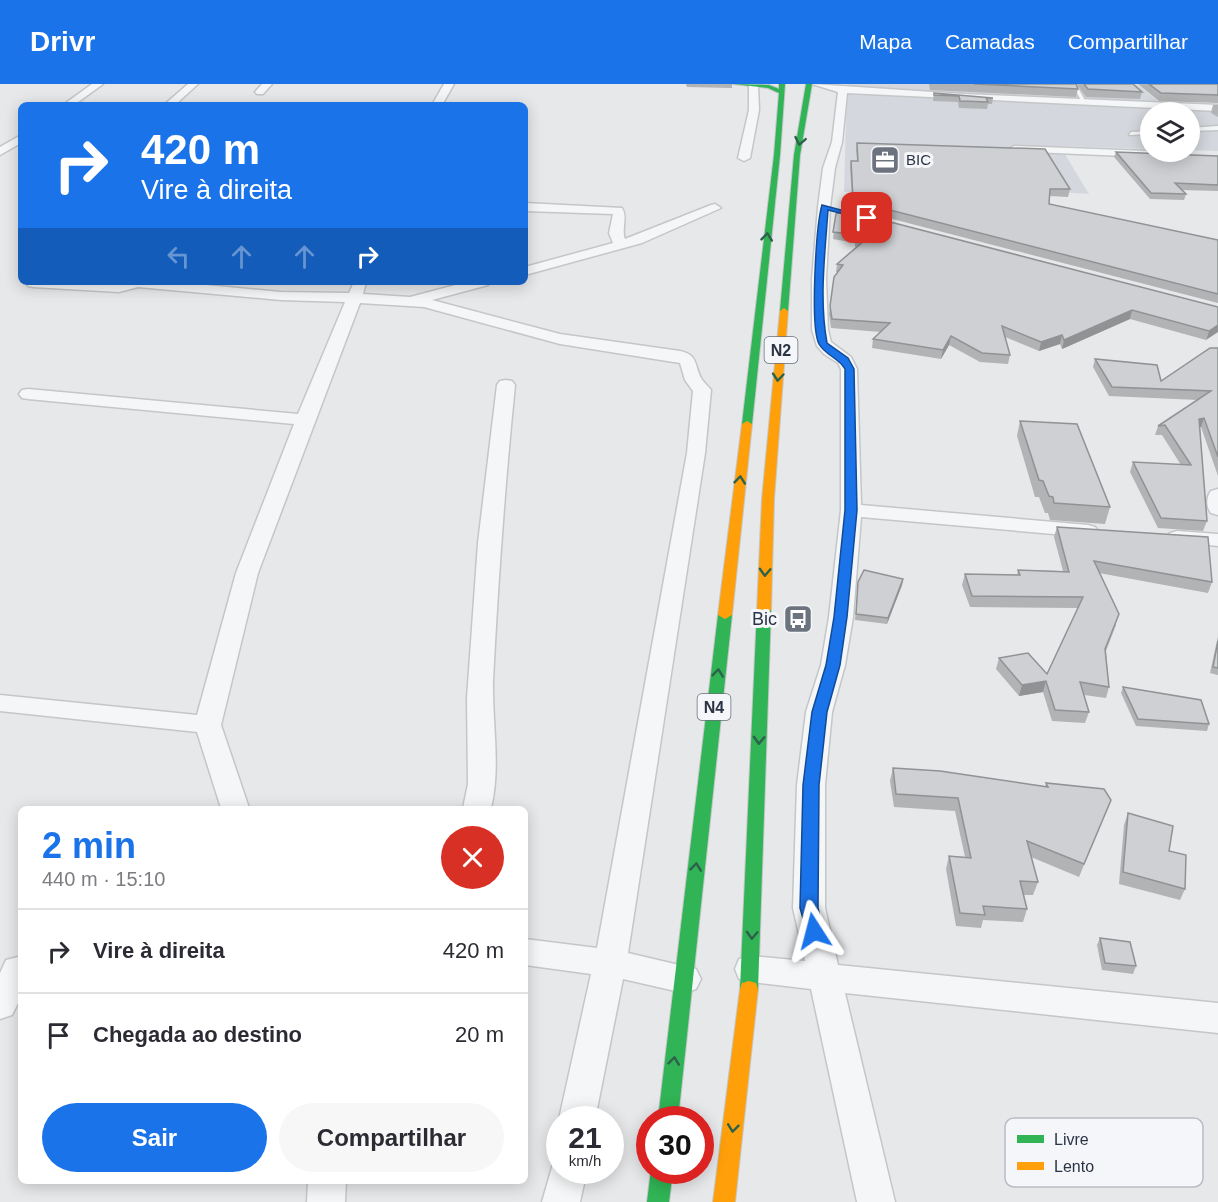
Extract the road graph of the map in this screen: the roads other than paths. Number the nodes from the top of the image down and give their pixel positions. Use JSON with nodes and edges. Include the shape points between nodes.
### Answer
{"nodes":[{"id":1,"x":98,"y":84,"type":"edge"},
{"id":2,"x":193,"y":84,"type":"edge"},
{"id":3,"x":449,"y":84,"type":"edge"},
{"id":4,"x":743,"y":84,"type":"edge"},
{"id":5,"x":769,"y":84,"type":"edge"},
{"id":6,"x":817,"y":84,"type":"edge"},
{"id":7,"x":1074,"y":84,"type":"edge"},
{"id":8,"x":866,"y":87,"type":"edge"},
{"id":9,"x":782,"y":88,"type":"edge"},
{"id":10,"x":809,"y":90,"type":"edge"},
{"id":11,"x":843,"y":90,"type":"junction"},
{"id":12,"x":1138,"y":91,"type":"edge"},
{"id":13,"x":72,"y":102,"type":"edge"},
{"id":14,"x":172,"y":102,"type":"edge"},
{"id":15,"x":439,"y":102,"type":"edge"},
{"id":16,"x":1151,"y":102,"type":"edge"},
{"id":17,"x":1085,"y":103,"type":"junction"},
{"id":18,"x":1140,"y":105,"type":"edge"},
{"id":19,"x":1200,"y":107,"type":"edge"},
{"id":20,"x":1218,"y":108,"type":"edge"},
{"id":21,"x":1218,"y":128,"type":"edge"},
{"id":22,"x":1200,"y":129,"type":"edge"},
{"id":23,"x":1140,"y":134,"type":"edge"},
{"id":24,"x":1131,"y":135,"type":"dead end"},
{"id":25,"x":18,"y":140,"type":"edge"},
{"id":26,"x":998,"y":149,"type":"edge"},
{"id":27,"x":0,"y":152,"type":"edge"},
{"id":28,"x":1140,"y":153,"type":"edge"},
{"id":29,"x":744,"y":158,"type":"dead end"},
{"id":30,"x":528,"y":207,"type":"edge"},
{"id":31,"x":715,"y":208,"type":"dead end"},
{"id":32,"x":620,"y":245,"type":"junction"},
{"id":33,"x":528,"y":270,"type":"edge"},
{"id":34,"x":67,"y":285,"type":"edge"},
{"id":35,"x":128,"y":285,"type":"edge"},
{"id":36,"x":169,"y":285,"type":"edge"},
{"id":37,"x":472,"y":285,"type":"edge"},
{"id":38,"x":358,"y":290,"type":"edge"},
{"id":39,"x":411,"y":301,"type":"junction"},
{"id":40,"x":506,"y":385,"type":"dead end"},
{"id":41,"x":27,"y":394,"type":"dead end"},
{"id":42,"x":304,"y":420,"type":"junction"},
{"id":43,"x":1218,"y":495,"type":"edge"},
{"id":44,"x":1218,"y":509,"type":"edge"},
{"id":45,"x":851,"y":510,"type":"junction"},
{"id":46,"x":1104,"y":532,"type":"edge"},
{"id":47,"x":1161,"y":536,"type":"edge"},
{"id":48,"x":1218,"y":540,"type":"edge"},
{"id":49,"x":0,"y":703,"type":"edge"},
{"id":50,"x":208,"y":725,"type":"junction"},
{"id":51,"x":234,"y":806,"type":"edge"},
{"id":52,"x":477,"y":806,"type":"edge"},
{"id":53,"x":528,"y":952,"type":"edge"},
{"id":54,"x":610,"y":963,"type":"junction"},
{"id":55,"x":751,"y":969,"type":"junction"},
{"id":56,"x":13,"y":970,"type":"edge"},
{"id":57,"x":824,"y":978,"type":"junction"},
{"id":58,"x":684,"y":979,"type":"junction"},
{"id":59,"x":0,"y":1005,"type":"edge"},
{"id":60,"x":1218,"y":1018,"type":"edge"},
{"id":61,"x":580,"y":1106,"type":"edge"},
{"id":62,"x":669,"y":1106,"type":"edge"},
{"id":63,"x":327,"y":1184,"type":"edge"},
{"id":64,"x":565,"y":1184,"type":"edge"},
{"id":65,"x":660,"y":1184,"type":"edge"},
{"id":66,"x":326,"y":1202,"type":"edge"},
{"id":67,"x":561,"y":1202,"type":"edge"},
{"id":68,"x":658,"y":1202,"type":"edge"},
{"id":69,"x":724,"y":1202,"type":"edge"},
{"id":70,"x":876,"y":1202,"type":"edge"}],
"edges":[{"from":1,"to":13,"type":"street"},
{"from":2,"to":14,"type":"street"},
{"from":3,"to":15,"type":"street"},
{"from":4,"to":5,"type":"main road"},
{"from":4,"to":9,"type":"main road"},
{"from":4,"to":29,"type":"street","via":[[754,110]]},
{"from":6,"to":11,"type":"street"},
{"from":7,"to":17,"type":"lane"},
{"from":8,"to":11,"type":"street"},
{"from":8,"to":17,"type":"street"},
{"from":58,"to":9,"type":"main road","number":"N4","one_way":true},
{"from":10,"to":11,"type":"street"},
{"from":10,"to":55,"type":"main road","number":"N2","one_way":true,"via":[[797,155],[768,499]]},
{"from":11,"to":45,"type":"street","via":[[841,142],[830,168],[830,208],[819,279],[823,343],[845,360],[849,369]]},
{"from":12,"to":16,"type":"street"},
{"from":17,"to":18,"type":"street"},
{"from":19,"to":20,"type":"street"},
{"from":21,"to":22,"type":"lane"},
{"from":23,"to":24,"type":"lane"},
{"from":25,"to":27,"type":"street"},
{"from":26,"to":28,"type":"street"},
{"from":30,"to":32,"type":"street","via":[[618,211],[616,233]]},
{"from":31,"to":32,"type":"street"},
{"from":32,"to":33,"type":"street"},
{"from":34,"to":35,"type":"street"},
{"from":36,"to":38,"type":"street","via":[[281,296]]},
{"from":37,"to":39,"type":"street"},
{"from":38,"to":39,"type":"street"},
{"from":38,"to":42,"type":"street"},
{"from":39,"to":54,"type":"street","via":[[560,339],[680,356],[688,360],[693,380],[702,390],[696,453]]},
{"from":40,"to":52,"type":"street","via":[[489,543],[480,698],[482,784]]},
{"from":41,"to":42,"type":"street"},
{"from":42,"to":50,"type":"street","via":[[247,573]]},
{"from":43,"to":44,"type":"street"},
{"from":45,"to":46,"type":"street"},
{"from":45,"to":57,"type":"street","via":[[841,617],[833,665],[819,712],[811,785],[809,908]]},
{"from":47,"to":48,"type":"street"},
{"from":49,"to":50,"type":"street"},
{"from":50,"to":51,"type":"street"},
{"from":53,"to":54,"type":"street"},
{"from":54,"to":58,"type":"street"},
{"from":54,"to":61,"type":"street"},
{"from":55,"to":57,"type":"street"},
{"from":55,"to":69,"type":"main road","one_way":true},
{"from":56,"to":59,"type":"street"},
{"from":57,"to":60,"type":"street"},
{"from":57,"to":70,"type":"street"},
{"from":62,"to":58,"type":"main road","number":"N4","one_way":true},
{"from":63,"to":66,"type":"street"},
{"from":64,"to":67,"type":"street"},
{"from":65,"to":68,"type":"main road"}]}
